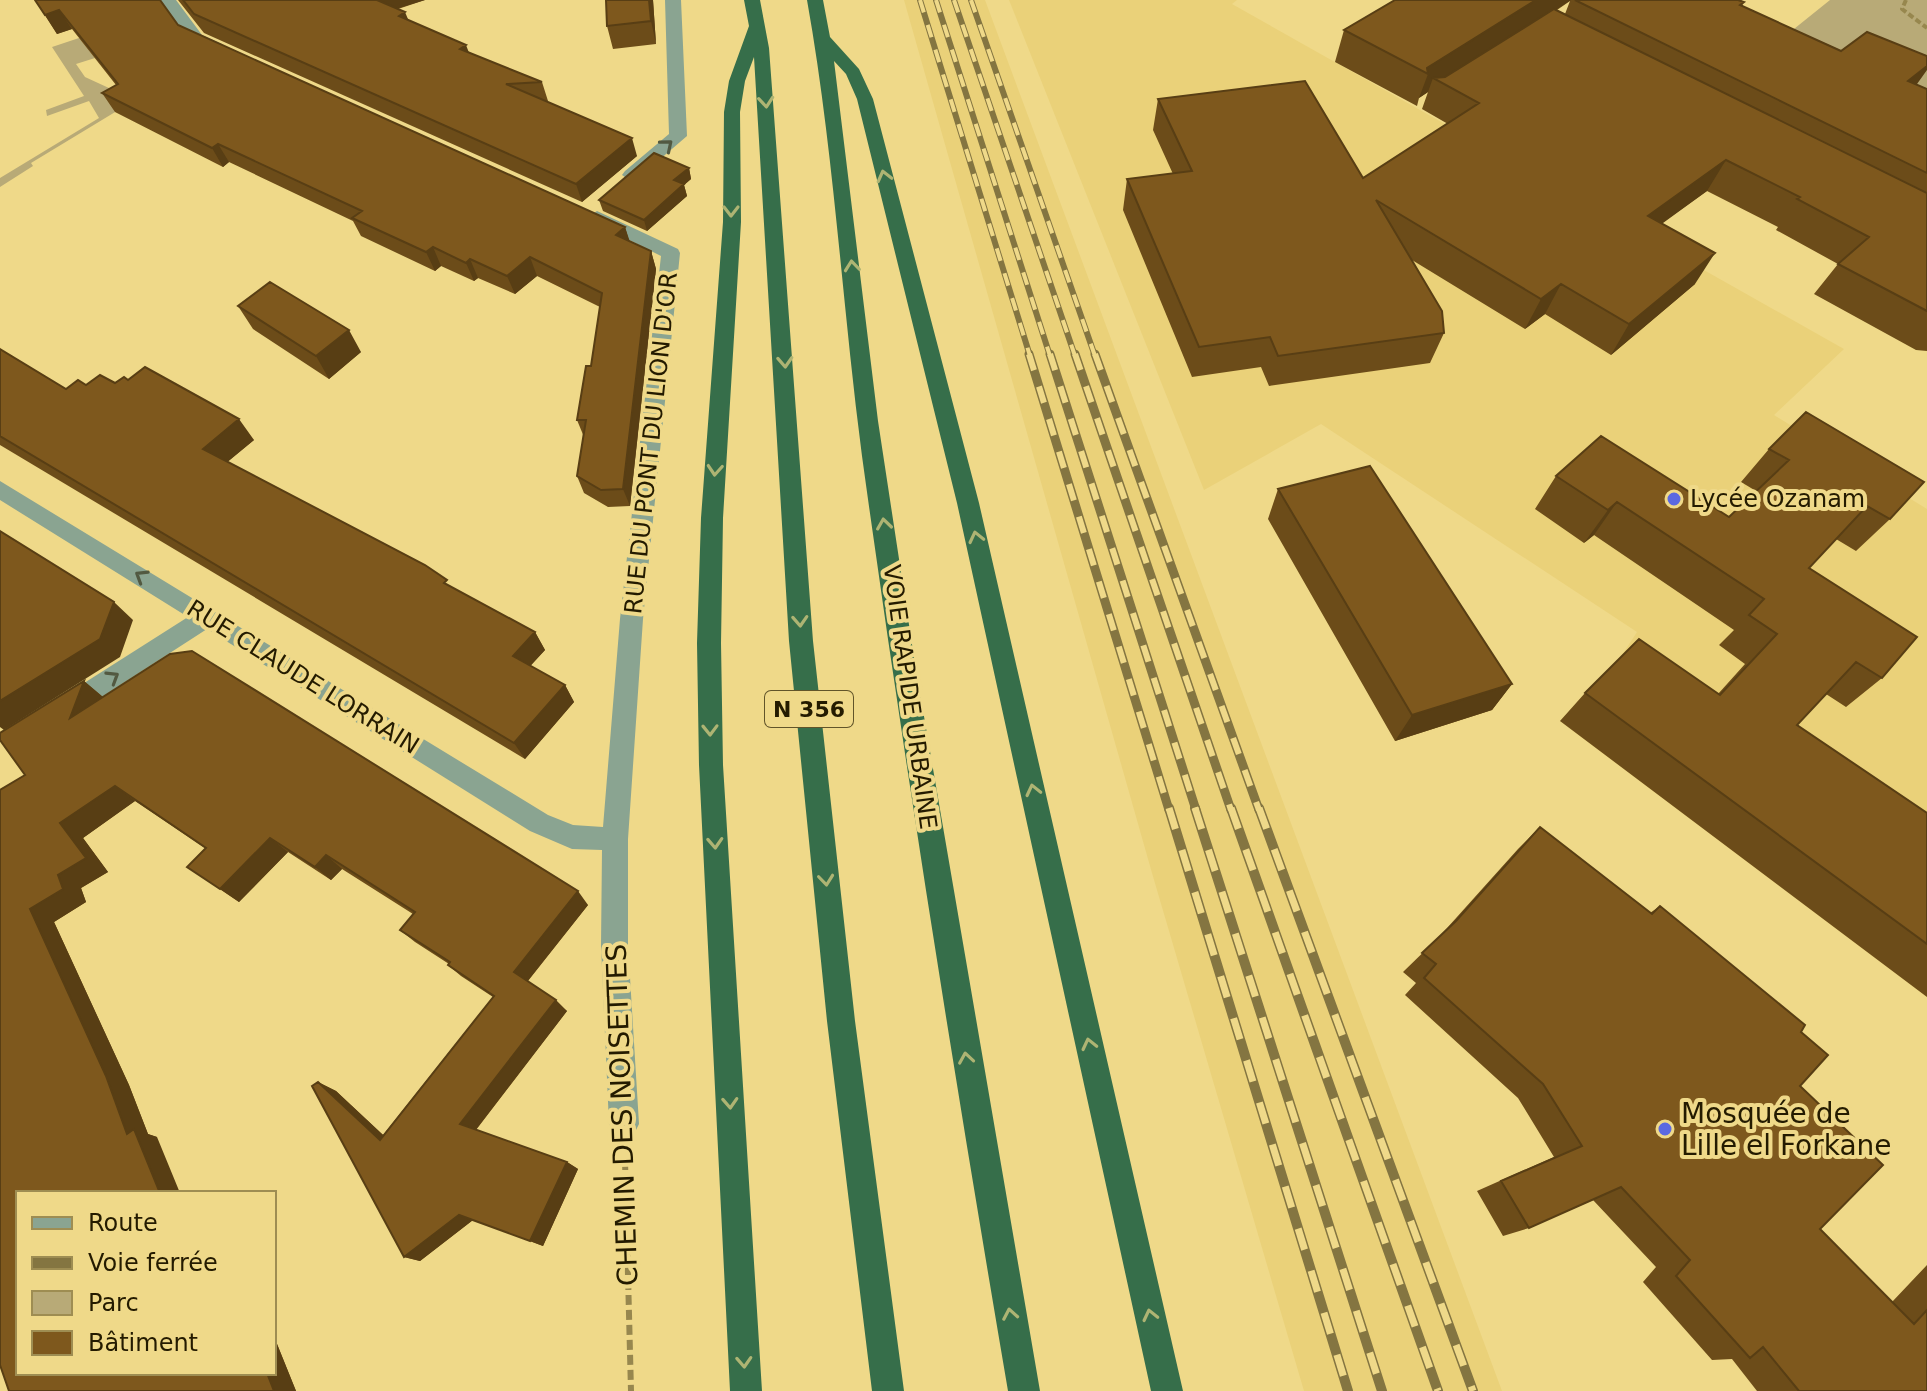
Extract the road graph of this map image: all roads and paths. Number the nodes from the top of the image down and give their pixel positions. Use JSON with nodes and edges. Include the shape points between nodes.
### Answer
{"nodes":[{"id":1,"x":168,"y":0,"type":"edge"},
{"id":2,"x":673,"y":0,"type":"edge"},
{"id":3,"x":752,"y":0,"type":"edge"},
{"id":4,"x":815,"y":0,"type":"edge"},
{"id":5,"x":1906,"y":0,"type":"edge"},
{"id":6,"x":757,"y":25,"type":"junction"},
{"id":7,"x":1927,"y":28,"type":"edge"},
{"id":8,"x":822,"y":38,"type":"junction"},
{"id":9,"x":225,"y":51,"type":"edge"},
{"id":10,"x":620,"y":183,"type":"edge"},
{"id":11,"x":592,"y":207,"type":"dead end"},
{"id":12,"x":0,"y":489,"type":"edge"},
{"id":13,"x":207,"y":617,"type":"junction"},
{"id":14,"x":52,"y":717,"type":"edge"},
{"id":15,"x":615,"y":839,"type":"junction"},
{"id":16,"x":624,"y":1124,"type":"joint"},
{"id":17,"x":631,"y":1391,"type":"edge"},
{"id":18,"x":746,"y":1391,"type":"edge"},
{"id":19,"x":888,"y":1391,"type":"edge"},
{"id":20,"x":1024,"y":1391,"type":"edge"},
{"id":21,"x":1167,"y":1391,"type":"edge"}],
"edges":[{"from":1,"to":9,"type":"street","via":[[196,38]]},
{"from":10,"to":2,"type":"street","one_way":true,"via":[[678,136]]},
{"from":3,"to":6,"type":"highway","number":"N 356"},
{"from":4,"to":8,"type":"highway","name":"VOIE RAPIDE URBAINE"},
{"from":5,"to":7,"type":"path","via":[[1902,9]]},
{"from":6,"to":18,"type":"highway","one_way":true,"via":[[732,112],[731,237],[709,643],[711,765]]},
{"from":6,"to":19,"type":"highway","number":"N 356","one_way":true,"via":[[801,641],[841,1021]]},
{"from":20,"to":8,"type":"highway","name":"VOIE RAPIDE URBAINE","one_way":true,"via":[[978,1131],[868,417]]},
{"from":21,"to":8,"type":"highway","one_way":true,"via":[[972,518],[865,99],[853,72]]},
{"from":11,"to":15,"type":"street","name":"RUE DU PONT DU LION D'OR","via":[[671,253]]},
{"from":13,"to":12,"type":"street","name":"RUE CLAUDE LORRAIN","one_way":true},
{"from":14,"to":13,"type":"street","one_way":true},
{"from":13,"to":15,"type":"street","name":"RUE CLAUDE LORRAIN","via":[[539,823],[572,837]]},
{"from":15,"to":16,"type":"street","name":"CHEMIN DES NOISETTES"},
{"from":16,"to":17,"type":"path","name":"CHEMIN DES NOISETTES"}]}
